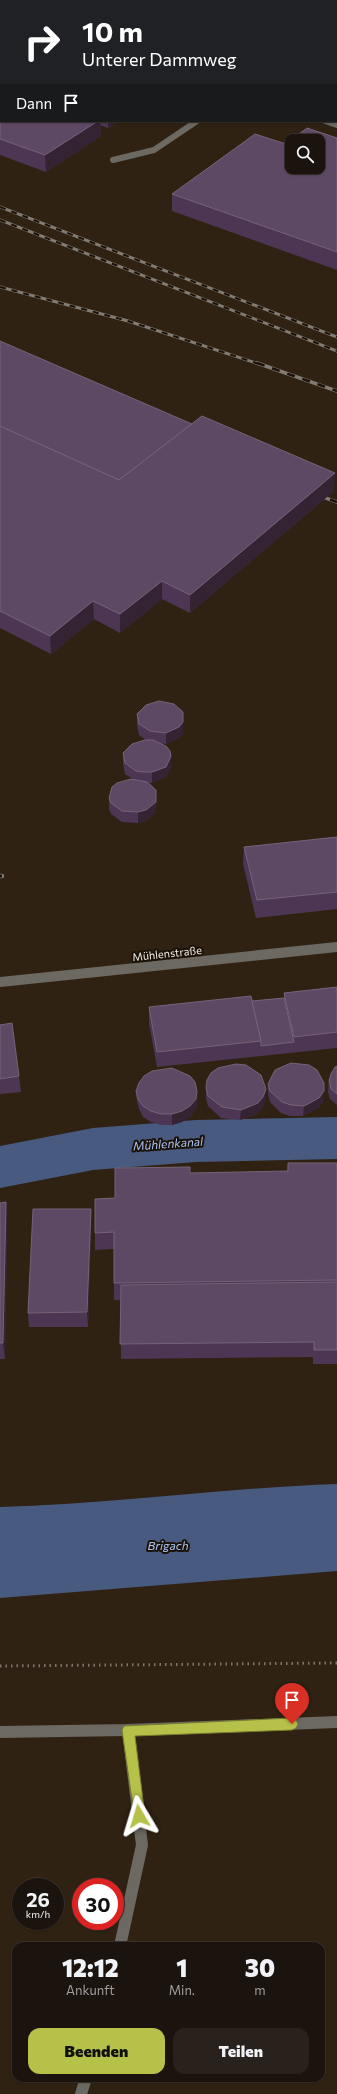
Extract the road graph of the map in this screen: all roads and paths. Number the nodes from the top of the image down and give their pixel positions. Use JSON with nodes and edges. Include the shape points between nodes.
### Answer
{"nodes":[{"id":1,"x":196,"y":122,"type":"edge"},
{"id":2,"x":113,"y":160,"type":"dead end"},
{"id":3,"x":337,"y":947,"type":"edge"},
{"id":4,"x":0,"y":982,"type":"edge"},
{"id":5,"x":337,"y":1662,"type":"edge"},
{"id":6,"x":0,"y":1666,"type":"edge"},
{"id":7,"x":337,"y":1722,"type":"edge"},
{"id":8,"x":128,"y":1730,"type":"junction"},
{"id":9,"x":0,"y":1732,"type":"edge"},
{"id":10,"x":121,"y":1942,"type":"edge"},
{"id":11,"x":85,"y":2082,"type":"edge"},
{"id":12,"x":81,"y":2094,"type":"edge"}],
"edges":[{"from":1,"to":2,"type":"street","via":[[154,150]]},
{"from":3,"to":4,"type":"street","name":"Mühlenstraße"},
{"from":5,"to":6,"type":"path"},
{"from":7,"to":8,"type":"street"},
{"from":8,"to":9,"type":"street"},
{"from":8,"to":10,"type":"street","via":[[142,1845]]},
{"from":11,"to":12,"type":"street"}]}
